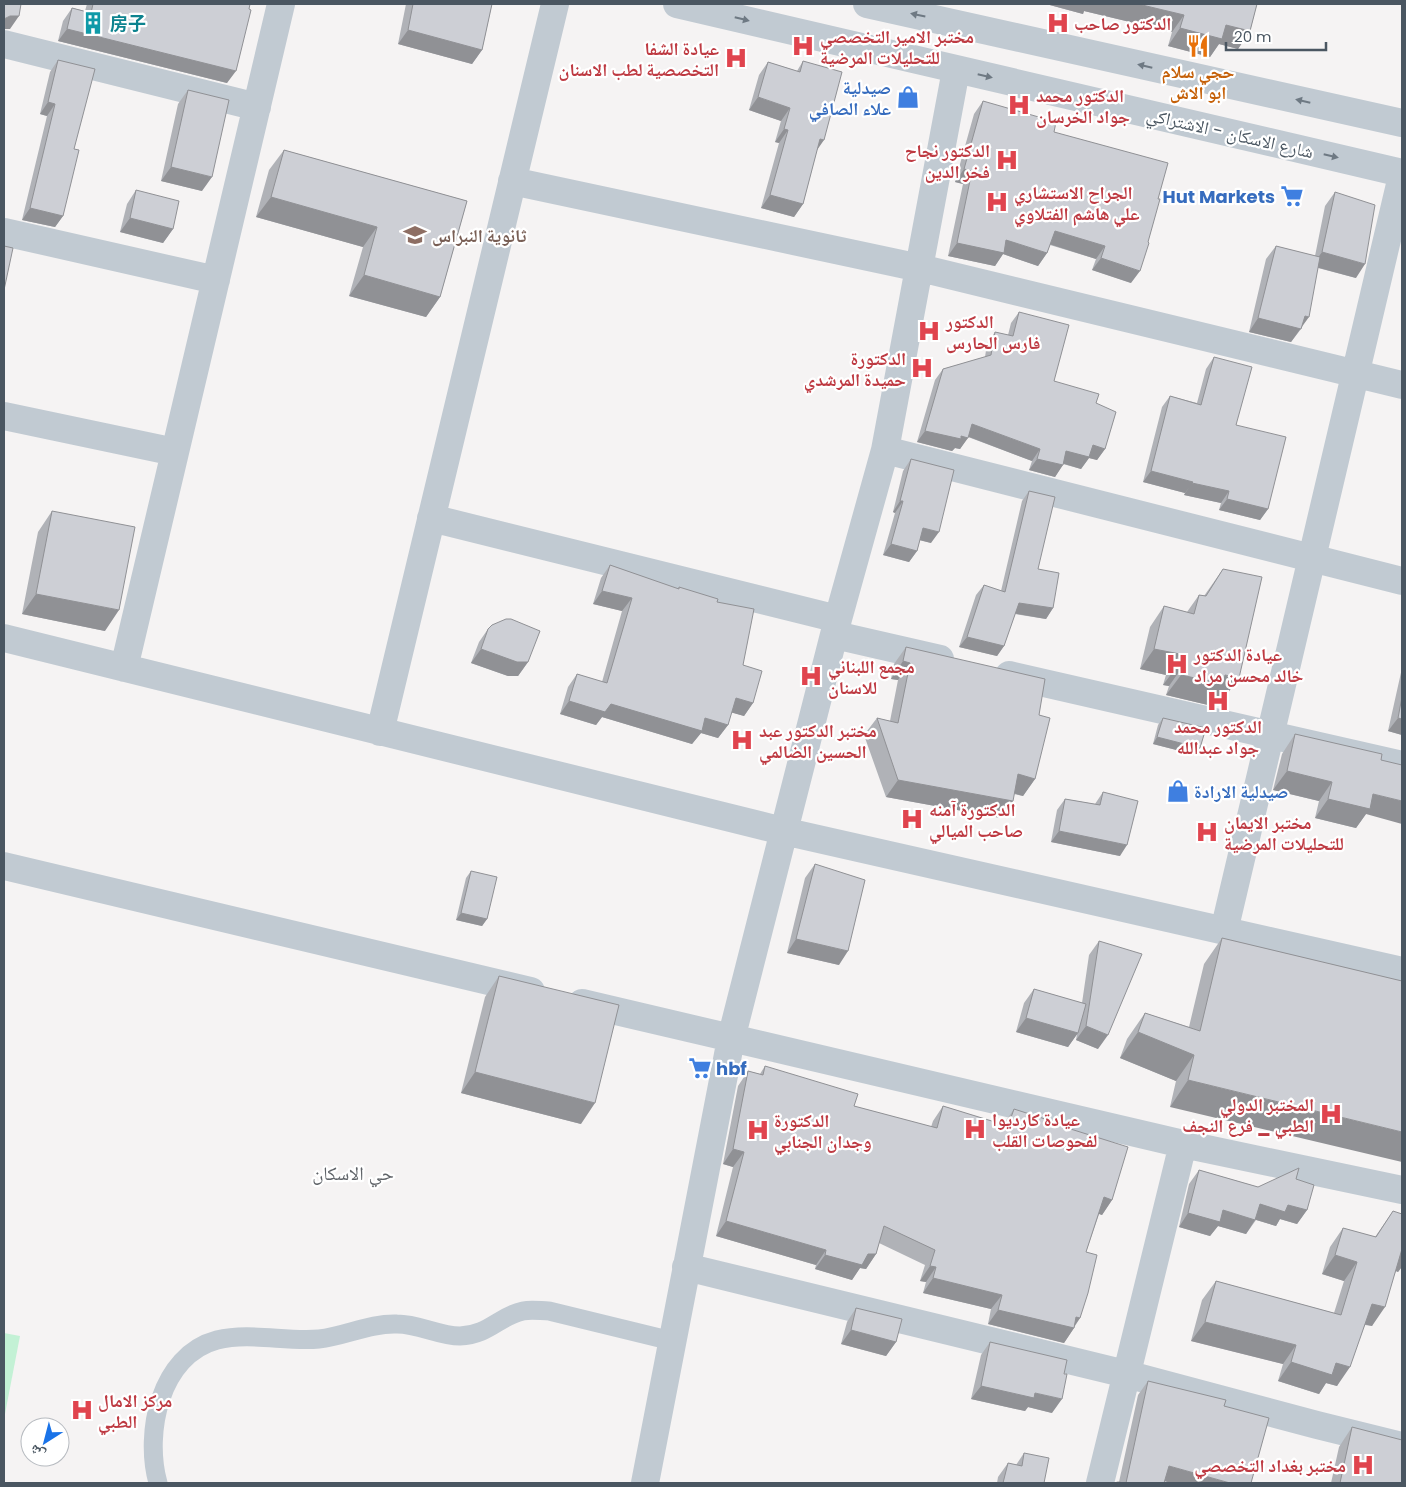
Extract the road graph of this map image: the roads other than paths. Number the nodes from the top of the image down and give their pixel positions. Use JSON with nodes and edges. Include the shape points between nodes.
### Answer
{"nodes":[{"id":1,"x":281,"y":4,"type":"edge"},
{"id":2,"x":555,"y":4,"type":"edge"},
{"id":3,"x":867,"y":4,"type":"edge"},
{"id":4,"x":692,"y":6,"type":"edge"},
{"id":5,"x":969,"y":15,"type":"edge"},
{"id":6,"x":4,"y":44,"type":"edge"},
{"id":7,"x":956,"y":70,"type":"junction"},
{"id":8,"x":256,"y":107,"type":"junction"},
{"id":9,"x":1402,"y":123,"type":"edge"},
{"id":10,"x":1402,"y":174,"type":"edge"},
{"id":11,"x":512,"y":181,"type":"junction"},
{"id":12,"x":4,"y":232,"type":"edge"},
{"id":13,"x":920,"y":268,"type":"junction"},
{"id":14,"x":216,"y":280,"type":"junction"},
{"id":15,"x":1355,"y":374,"type":"junction"},
{"id":16,"x":1402,"y":385,"type":"edge"},
{"id":17,"x":4,"y":416,"type":"edge"},
{"id":18,"x":885,"y":450,"type":"junction"},
{"id":19,"x":176,"y":452,"type":"junction"},
{"id":20,"x":431,"y":518,"type":"junction"},
{"id":21,"x":1312,"y":558,"type":"junction"},
{"id":22,"x":1402,"y":581,"type":"edge"},
{"id":23,"x":837,"y":627,"type":"junction"},
{"id":24,"x":4,"y":638,"type":"edge"},
{"id":25,"x":961,"y":664,"type":"edge"},
{"id":26,"x":124,"y":668,"type":"junction"},
{"id":27,"x":990,"y":671,"type":"edge"},
{"id":28,"x":380,"y":732,"type":"junction"},
{"id":29,"x":1270,"y":735,"type":"junction"},
{"id":30,"x":1402,"y":765,"type":"edge"},
{"id":31,"x":783,"y":831,"type":"junction"},
{"id":32,"x":4,"y":866,"type":"edge"},
{"id":33,"x":1224,"y":931,"type":"junction"},
{"id":34,"x":1402,"y":971,"type":"edge"},
{"id":35,"x":731,"y":1039,"type":"junction"},
{"id":36,"x":1183,"y":1144,"type":"junction"},
{"id":37,"x":1402,"y":1190,"type":"edge"},
{"id":38,"x":686,"y":1267,"type":"junction"},
{"id":39,"x":672,"y":1341,"type":"junction"},
{"id":40,"x":1126,"y":1374,"type":"junction"},
{"id":41,"x":1402,"y":1446,"type":"edge"},
{"id":42,"x":158,"y":1483,"type":"edge"},
{"id":43,"x":645,"y":1483,"type":"edge"},
{"id":44,"x":1100,"y":1483,"type":"edge"}],
"edges":[{"from":1,"to":8,"type":"street"},
{"from":2,"to":11,"type":"street"},
{"from":5,"to":3,"type":"street","one_way":true},
{"from":4,"to":7,"type":"street","name":"شارع الاسكان - الاشتراكي","one_way":true},
{"from":9,"to":5,"type":"street","one_way":true},
{"from":6,"to":8,"type":"street"},
{"from":7,"to":10,"type":"street","name":"شارع الاسكان - الاشتراكي","one_way":true},
{"from":7,"to":13,"type":"street"},
{"from":8,"to":14,"type":"street"},
{"from":10,"to":15,"type":"street"},
{"from":11,"to":13,"type":"street"},
{"from":11,"to":20,"type":"street"},
{"from":12,"to":14,"type":"street"},
{"from":13,"to":15,"type":"street"},
{"from":13,"to":18,"type":"street"},
{"from":14,"to":19,"type":"street"},
{"from":15,"to":16,"type":"street"},
{"from":15,"to":21,"type":"street"},
{"from":17,"to":19,"type":"street"},
{"from":18,"to":21,"type":"street"},
{"from":18,"to":23,"type":"street"},
{"from":19,"to":26,"type":"street"},
{"from":20,"to":23,"type":"street"},
{"from":20,"to":28,"type":"street"},
{"from":21,"to":22,"type":"street"},
{"from":21,"to":29,"type":"street"},
{"from":23,"to":25,"type":"street"},
{"from":23,"to":31,"type":"street"},
{"from":24,"to":26,"type":"street"},
{"from":26,"to":28,"type":"street"},
{"from":27,"to":29,"type":"street"},
{"from":28,"to":31,"type":"street"},
{"from":29,"to":30,"type":"street"},
{"from":29,"to":33,"type":"street"},
{"from":31,"to":33,"type":"street"},
{"from":31,"to":35,"type":"street"},
{"from":32,"to":35,"type":"street"},
{"from":33,"to":34,"type":"street"},
{"from":35,"to":36,"type":"street"},
{"from":35,"to":38,"type":"street"},
{"from":36,"to":37,"type":"street"},
{"from":36,"to":40,"type":"street"},
{"from":38,"to":39,"type":"street"},
{"from":38,"to":40,"type":"street"},
{"from":39,"to":42,"type":"lane","via":[[536,1310],[510,1316],[473,1335],[452,1335],[398,1324],[377,1325],[319,1339],[238,1337],[217,1340],[198,1348],[181,1361],[169,1378],[154,1434],[154,1470]]},
{"from":39,"to":43,"type":"street"},
{"from":40,"to":41,"type":"street"},
{"from":40,"to":44,"type":"street"}]}
